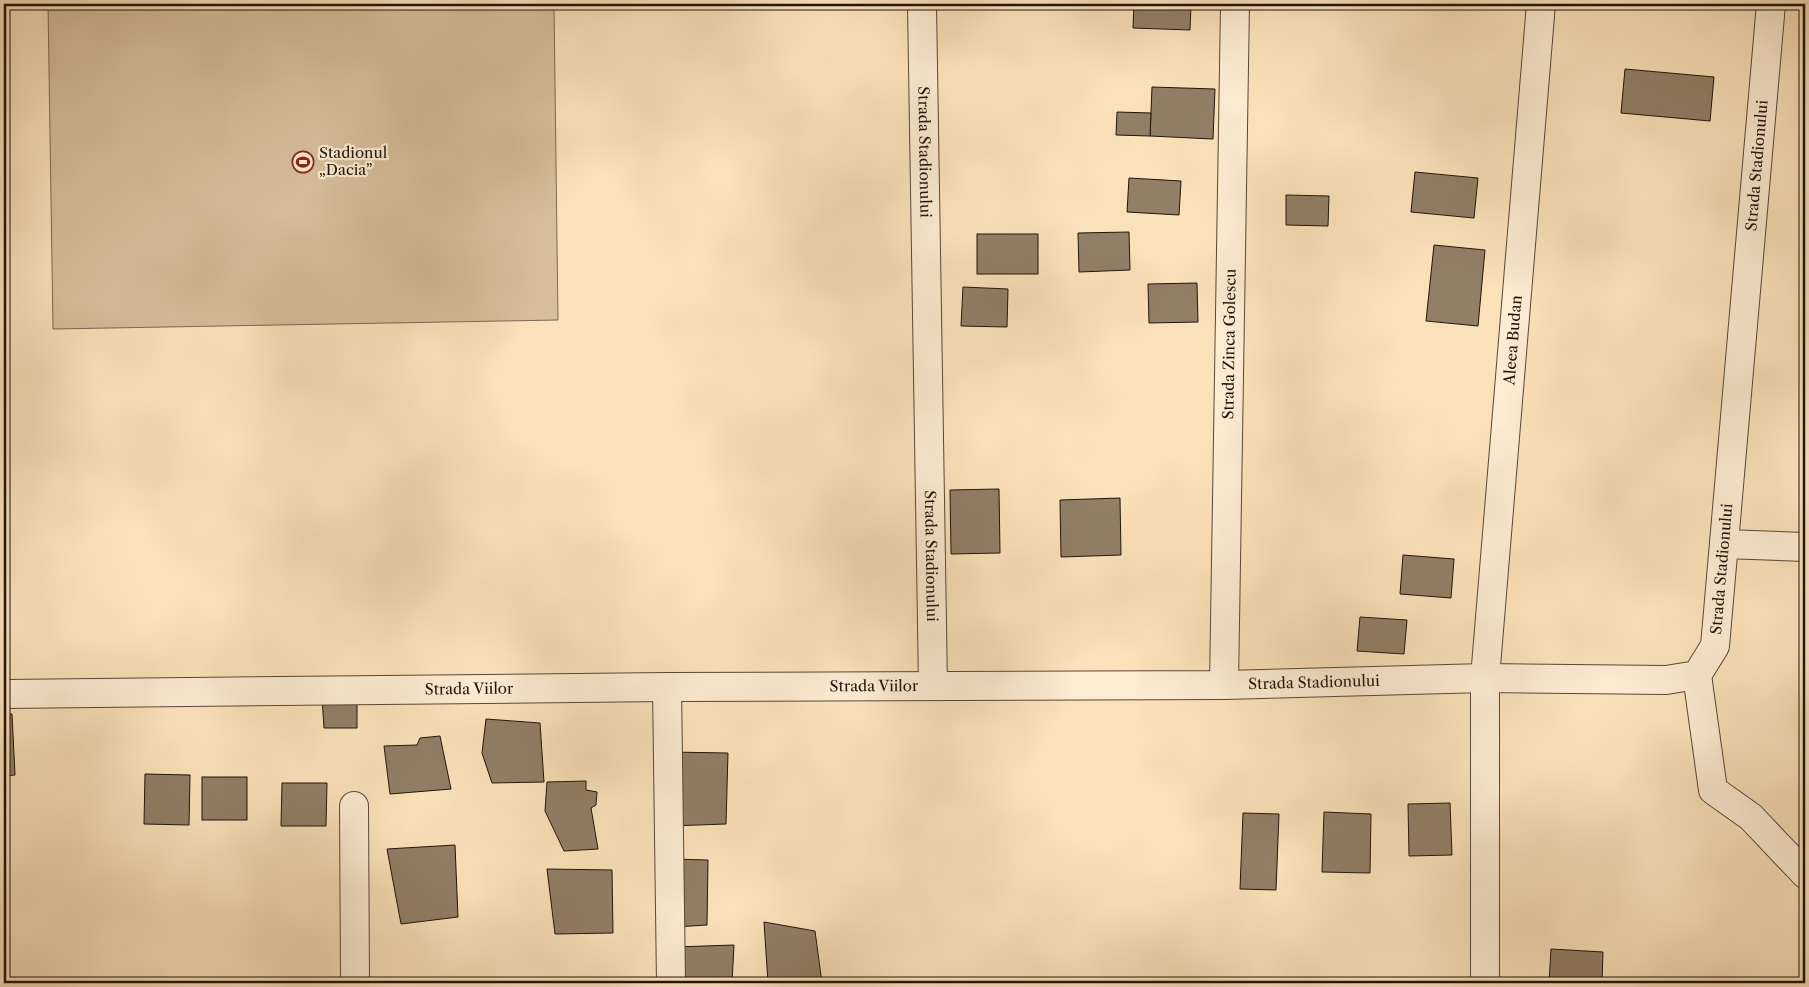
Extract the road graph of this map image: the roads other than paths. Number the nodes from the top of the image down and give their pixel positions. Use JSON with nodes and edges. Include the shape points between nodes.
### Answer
{"nodes":[{"id":1,"x":922,"y":4,"type":"edge"},
{"id":2,"x":1236,"y":4,"type":"edge"},
{"id":3,"x":1541,"y":4,"type":"edge"},
{"id":4,"x":1771,"y":4,"type":"edge"},
{"id":5,"x":1724,"y":544,"type":"junction"},
{"id":6,"x":1805,"y":547,"type":"edge"},
{"id":7,"x":1697,"y":675,"type":"junction"},
{"id":8,"x":1486,"y":678,"type":"junction"},
{"id":9,"x":1224,"y":685,"type":"junction"},
{"id":10,"x":933,"y":686,"type":"junction"},
{"id":11,"x":667,"y":687,"type":"junction"},
{"id":12,"x":4,"y":694,"type":"edge"},
{"id":13,"x":354,"y":806,"type":"dead end"},
{"id":14,"x":1805,"y":874,"type":"edge"},
{"id":15,"x":355,"y":983,"type":"edge"},
{"id":16,"x":671,"y":983,"type":"edge"},
{"id":17,"x":1485,"y":983,"type":"edge"}],
"edges":[{"from":1,"to":10,"type":"street","name":"Strada Stadionului"},
{"from":2,"to":9,"type":"street","name":"Strada Zinca Golescu"},
{"from":3,"to":8,"type":"street","name":"Aleea Budan"},
{"from":4,"to":5,"type":"street","name":"Strada Stadionului"},
{"from":5,"to":6,"type":"street"},
{"from":5,"to":7,"type":"street","name":"Strada Stadionului","via":[[1715,646]]},
{"from":7,"to":8,"type":"street","name":"Strada Stadionului","via":[[1666,680]]},
{"from":7,"to":14,"type":"street","via":[[1713,790],[1751,816]]},
{"from":8,"to":9,"type":"street","name":"Strada Stadionului"},
{"from":8,"to":17,"type":"street","name":"Aleea Budan"},
{"from":9,"to":10,"type":"street","name":"Strada Stadionului"},
{"from":10,"to":11,"type":"street","name":"Strada Viilor"},
{"from":11,"to":12,"type":"street","name":"Strada Viilor"},
{"from":11,"to":16,"type":"street"},
{"from":13,"to":15,"type":"street"}]}
